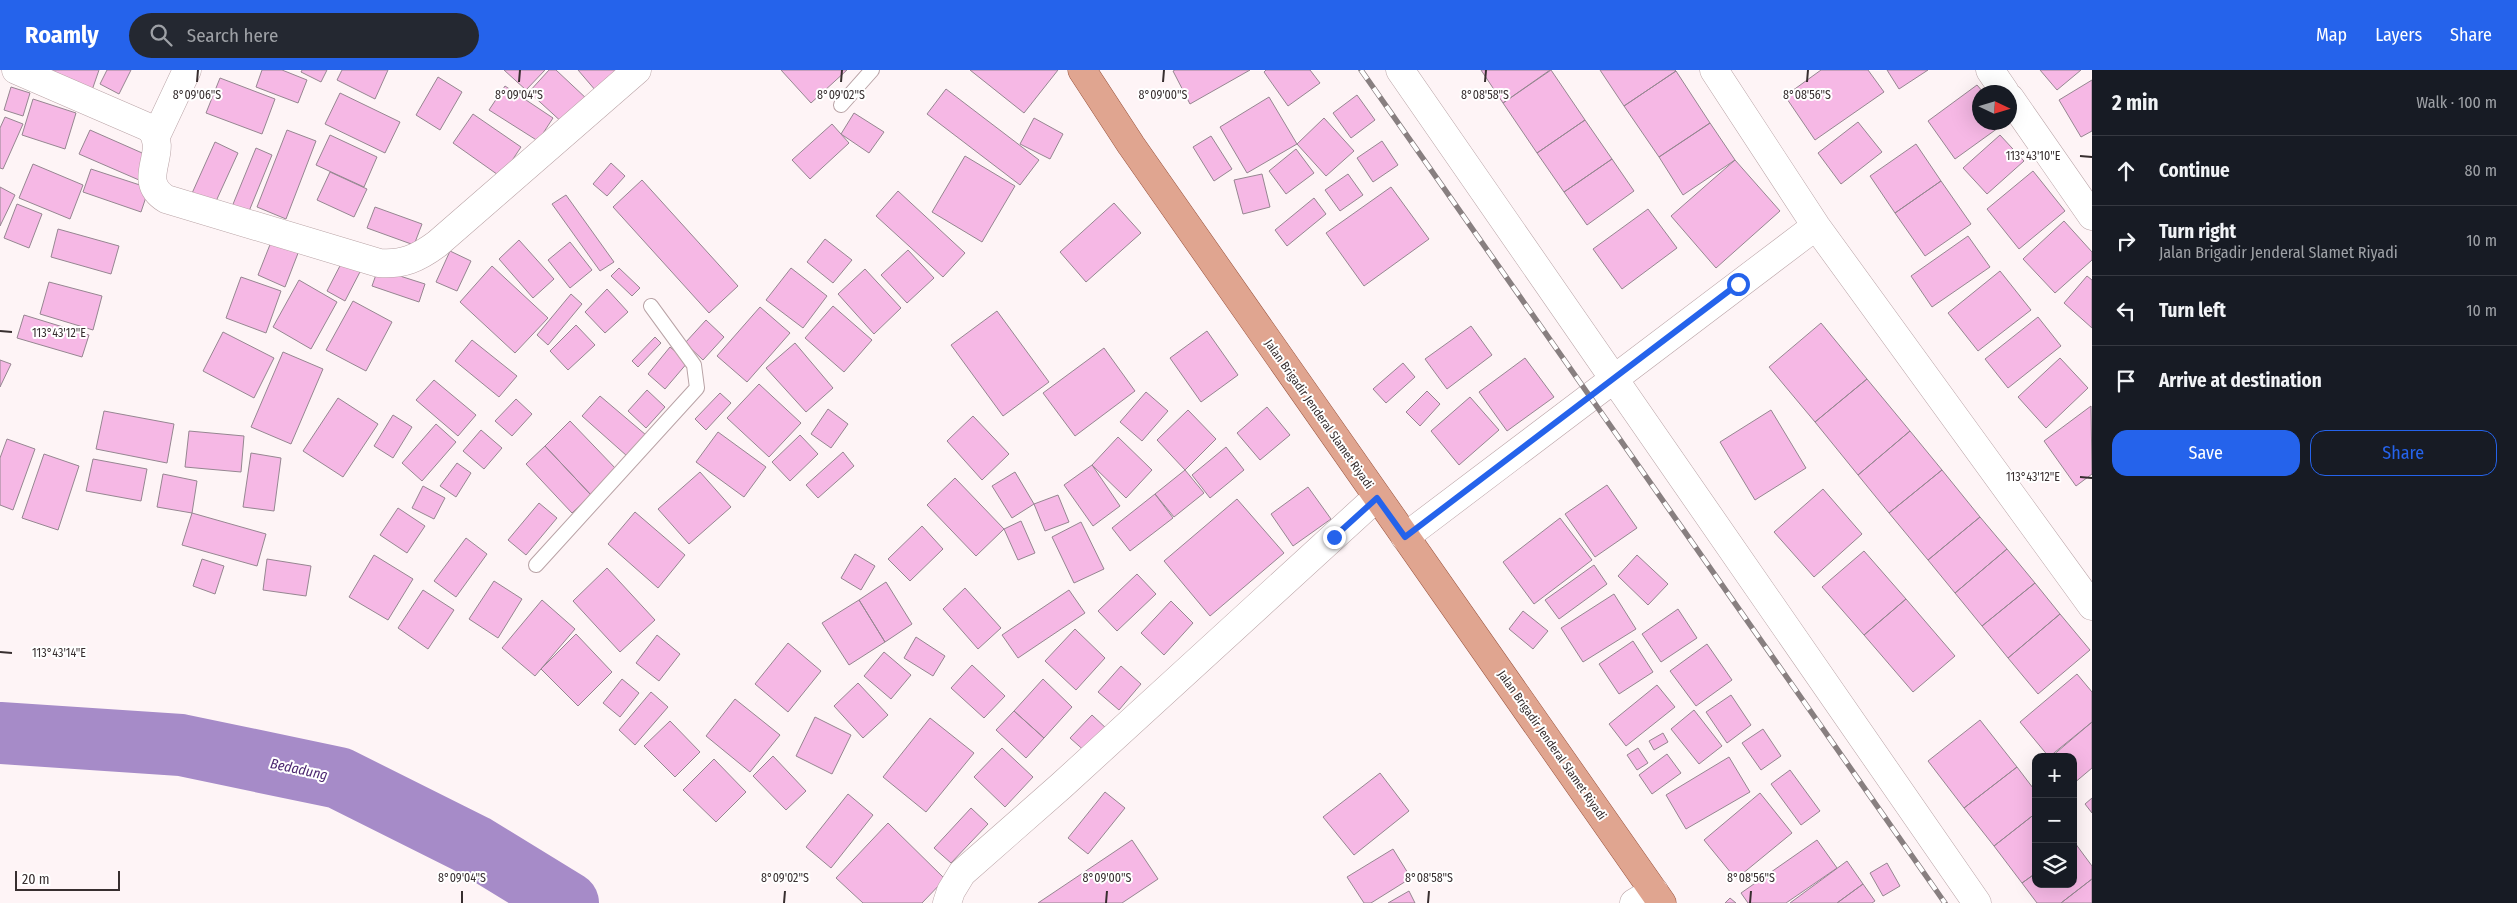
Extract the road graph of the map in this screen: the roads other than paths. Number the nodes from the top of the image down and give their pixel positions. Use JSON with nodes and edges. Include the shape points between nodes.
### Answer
{"nodes":[{"id":1,"x":16,"y":70,"type":"edge"},
{"id":2,"x":187,"y":70,"type":"edge"},
{"id":3,"x":637,"y":70,"type":"edge"},
{"id":4,"x":872,"y":70,"type":"edge"},
{"id":5,"x":1082,"y":70,"type":"edge"},
{"id":6,"x":1400,"y":70,"type":"edge"},
{"id":7,"x":1990,"y":70,"type":"edge"},
{"id":8,"x":1722,"y":73,"type":"edge"},
{"id":9,"x":2000,"y":85,"type":"edge"},
{"id":10,"x":841,"y":105,"type":"dead end"},
{"id":11,"x":2017,"y":108,"type":"edge"},
{"id":12,"x":156,"y":136,"type":"junction"},
{"id":13,"x":2092,"y":216,"type":"edge"},
{"id":14,"x":1816,"y":226,"type":"junction"},
{"id":15,"x":651,"y":306,"type":"dead end"},
{"id":16,"x":1614,"y":377,"type":"junction"},
{"id":17,"x":1377,"y":498,"type":"junction"},
{"id":18,"x":1405,"y":537,"type":"junction"},
{"id":19,"x":536,"y":565,"type":"dead end"},
{"id":20,"x":2092,"y":606,"type":"edge"},
{"id":21,"x":1650,"y":899,"type":"edge"},
{"id":22,"x":947,"y":903,"type":"edge"},
{"id":23,"x":1977,"y":903,"type":"edge"}],
"edges":[{"from":1,"to":12,"type":"street","via":[[150,128]]},
{"from":2,"to":12,"type":"street"},
{"from":3,"to":12,"type":"street","via":[[422,256],[393,264],[380,263],[166,198],[152,185],[158,145]]},
{"from":4,"to":10,"type":"lane"},
{"from":5,"to":17,"type":"main road","name":"Jalan Brigadir Jenderal Slamet Riyadi"},
{"from":6,"to":16,"type":"street"},
{"from":7,"to":9,"type":"street"},
{"from":8,"to":14,"type":"street"},
{"from":11,"to":13,"type":"street"},
{"from":14,"to":16,"type":"street"},
{"from":14,"to":20,"type":"street"},
{"from":15,"to":19,"type":"lane","via":[[694,365],[696,388]]},
{"from":16,"to":18,"type":"street"},
{"from":16,"to":23,"type":"street"},
{"from":17,"to":18,"type":"main road","name":"Jalan Brigadir Jenderal Slamet Riyadi"},
{"from":17,"to":22,"type":"street","via":[[962,873]]},
{"from":18,"to":21,"type":"main road","name":"Jalan Brigadir Jenderal Slamet Riyadi"}]}
